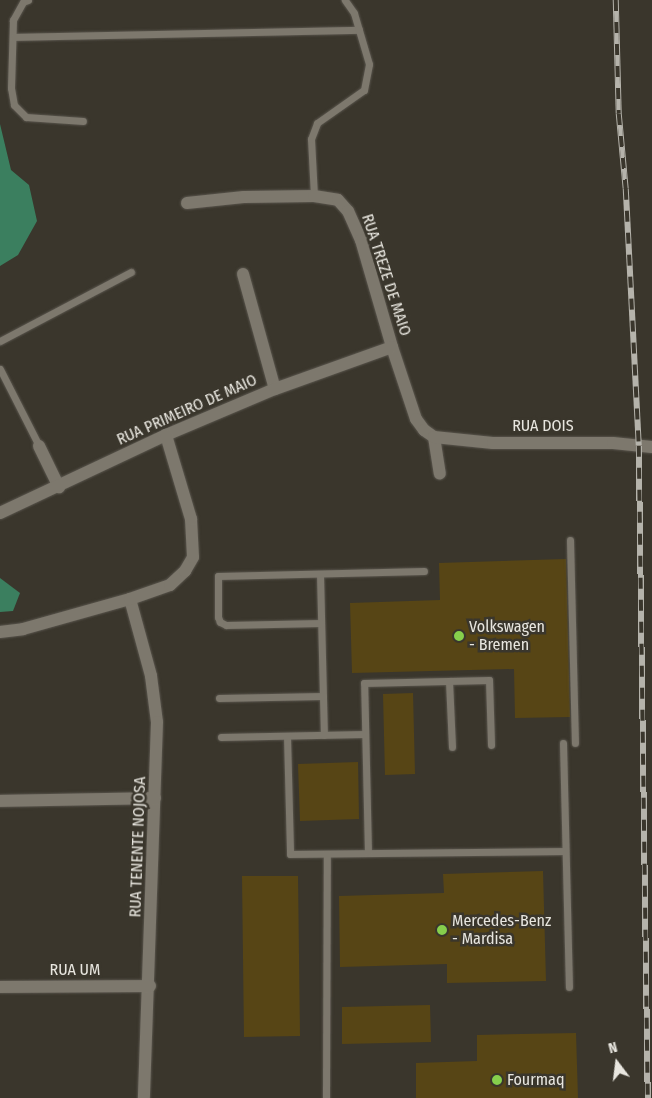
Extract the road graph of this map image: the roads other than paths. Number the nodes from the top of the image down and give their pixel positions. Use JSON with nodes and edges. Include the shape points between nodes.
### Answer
{"nodes":[{"id":1,"x":28,"y":0,"type":"edge"},
{"id":2,"x":345,"y":0,"type":"edge"},
{"id":3,"x":359,"y":30,"type":"junction"},
{"id":4,"x":13,"y":37,"type":"junction"},
{"id":5,"x":83,"y":121,"type":"dead end"},
{"id":6,"x":314,"y":196,"type":"junction"},
{"id":7,"x":187,"y":203,"type":"dead end"},
{"id":8,"x":131,"y":272,"type":"dead end"},
{"id":9,"x":243,"y":274,"type":"dead end"},
{"id":10,"x":0,"y":341,"type":"edge"},
{"id":11,"x":392,"y":347,"type":"junction"},
{"id":12,"x":0,"y":369,"type":"edge"},
{"id":13,"x":275,"y":389,"type":"junction"},
{"id":14,"x":166,"y":435,"type":"junction"},
{"id":15,"x":434,"y":437,"type":"junction"},
{"id":16,"x":38,"y":446,"type":"joint"},
{"id":17,"x":652,"y":447,"type":"edge"},
{"id":18,"x":440,"y":474,"type":"dead end"},
{"id":19,"x":59,"y":486,"type":"junction"},
{"id":20,"x":0,"y":513,"type":"edge"},
{"id":21,"x":570,"y":540,"type":"dead end"},
{"id":22,"x":424,"y":571,"type":"dead end"},
{"id":23,"x":320,"y":574,"type":"junction"},
{"id":24,"x":130,"y":599,"type":"junction"},
{"id":25,"x":322,"y":623,"type":"junction"},
{"id":26,"x":0,"y":632,"type":"edge"},
{"id":27,"x":449,"y":681,"type":"junction"},
{"id":28,"x":323,"y":696,"type":"junction"},
{"id":29,"x":219,"y":698,"type":"dead end"},
{"id":30,"x":364,"y":734,"type":"junction"},
{"id":31,"x":324,"y":735,"type":"junction"},
{"id":32,"x":287,"y":736,"type":"junction"},
{"id":33,"x":221,"y":737,"type":"dead end"},
{"id":34,"x":563,"y":743,"type":"dead end"},
{"id":35,"x":575,"y":743,"type":"dead end"},
{"id":36,"x":491,"y":745,"type":"dead end"},
{"id":37,"x":452,"y":747,"type":"dead end"},
{"id":38,"x":155,"y":798,"type":"junction"},
{"id":39,"x":0,"y":801,"type":"edge"},
{"id":40,"x":565,"y":851,"type":"junction"},
{"id":41,"x":368,"y":853,"type":"junction"},
{"id":42,"x":327,"y":854,"type":"junction"},
{"id":43,"x":150,"y":986,"type":"junction"},
{"id":44,"x":0,"y":987,"type":"edge"},
{"id":45,"x":569,"y":987,"type":"dead end"},
{"id":46,"x":144,"y":1098,"type":"edge"},
{"id":47,"x":326,"y":1098,"type":"edge"}],
"edges":[{"from":1,"to":4,"type":"lane","via":[[23,2],[13,20]]},
{"from":2,"to":3,"type":"lane","via":[[354,13]]},
{"from":3,"to":4,"type":"lane"},
{"from":3,"to":6,"type":"lane","via":[[369,64],[364,90],[317,123],[311,139]]},
{"from":4,"to":5,"type":"lane","via":[[11,88],[14,105],[26,117]]},
{"from":6,"to":7,"type":"street","name":"RUA TREZE DE MAIO","via":[[244,197]]},
{"from":6,"to":11,"type":"street","name":"RUA TREZE DE MAIO","via":[[338,200],[348,211],[361,240]]},
{"from":8,"to":10,"type":"lane"},
{"from":9,"to":13,"type":"street"},
{"from":11,"to":13,"type":"street","name":"RUA PRIMEIRO DE MAIO"},
{"from":11,"to":15,"type":"street","name":"RUA TREZE DE MAIO","via":[[416,419]]},
{"from":12,"to":16,"type":"lane"},
{"from":13,"to":14,"type":"street","name":"RUA PRIMEIRO DE MAIO"},
{"from":14,"to":19,"type":"street","name":"RUA PRIMEIRO DE MAIO"},
{"from":14,"to":24,"type":"street","via":[[191,519],[193,557],[185,572],[170,585]]},
{"from":15,"to":17,"type":"street","name":"RUA DOIS","via":[[493,443],[613,443]]},
{"from":15,"to":18,"type":"street"},
{"from":16,"to":19,"type":"street"},
{"from":19,"to":20,"type":"street","name":"RUA PRIMEIRO DE MAIO"},
{"from":21,"to":35,"type":"lane"},
{"from":22,"to":23,"type":"lane"},
{"from":23,"to":25,"type":"lane"},
{"from":23,"to":25,"type":"lane","via":[[218,576],[218,617],[226,625]]},
{"from":24,"to":26,"type":"street","via":[[23,629]]},
{"from":24,"to":38,"type":"street","name":"RUA TENENTE NOJOSA","via":[[151,676],[158,722]]},
{"from":25,"to":28,"type":"lane"},
{"from":27,"to":30,"type":"lane","via":[[364,683]]},
{"from":27,"to":36,"type":"lane","via":[[489,680]]},
{"from":27,"to":37,"type":"lane"},
{"from":28,"to":29,"type":"lane"},
{"from":28,"to":31,"type":"lane"},
{"from":30,"to":31,"type":"lane"},
{"from":30,"to":41,"type":"lane"},
{"from":31,"to":32,"type":"lane"},
{"from":32,"to":33,"type":"lane"},
{"from":32,"to":42,"type":"lane","via":[[290,854]]},
{"from":34,"to":40,"type":"lane"},
{"from":38,"to":39,"type":"street"},
{"from":38,"to":43,"type":"street","name":"RUA TENENTE NOJOSA"},
{"from":40,"to":41,"type":"lane"},
{"from":40,"to":45,"type":"lane"},
{"from":41,"to":42,"type":"lane"},
{"from":42,"to":47,"type":"lane"},
{"from":43,"to":44,"type":"street","name":"RUA UM"},
{"from":43,"to":46,"type":"street","name":"RUA TENENTE NOJOSA"}]}
